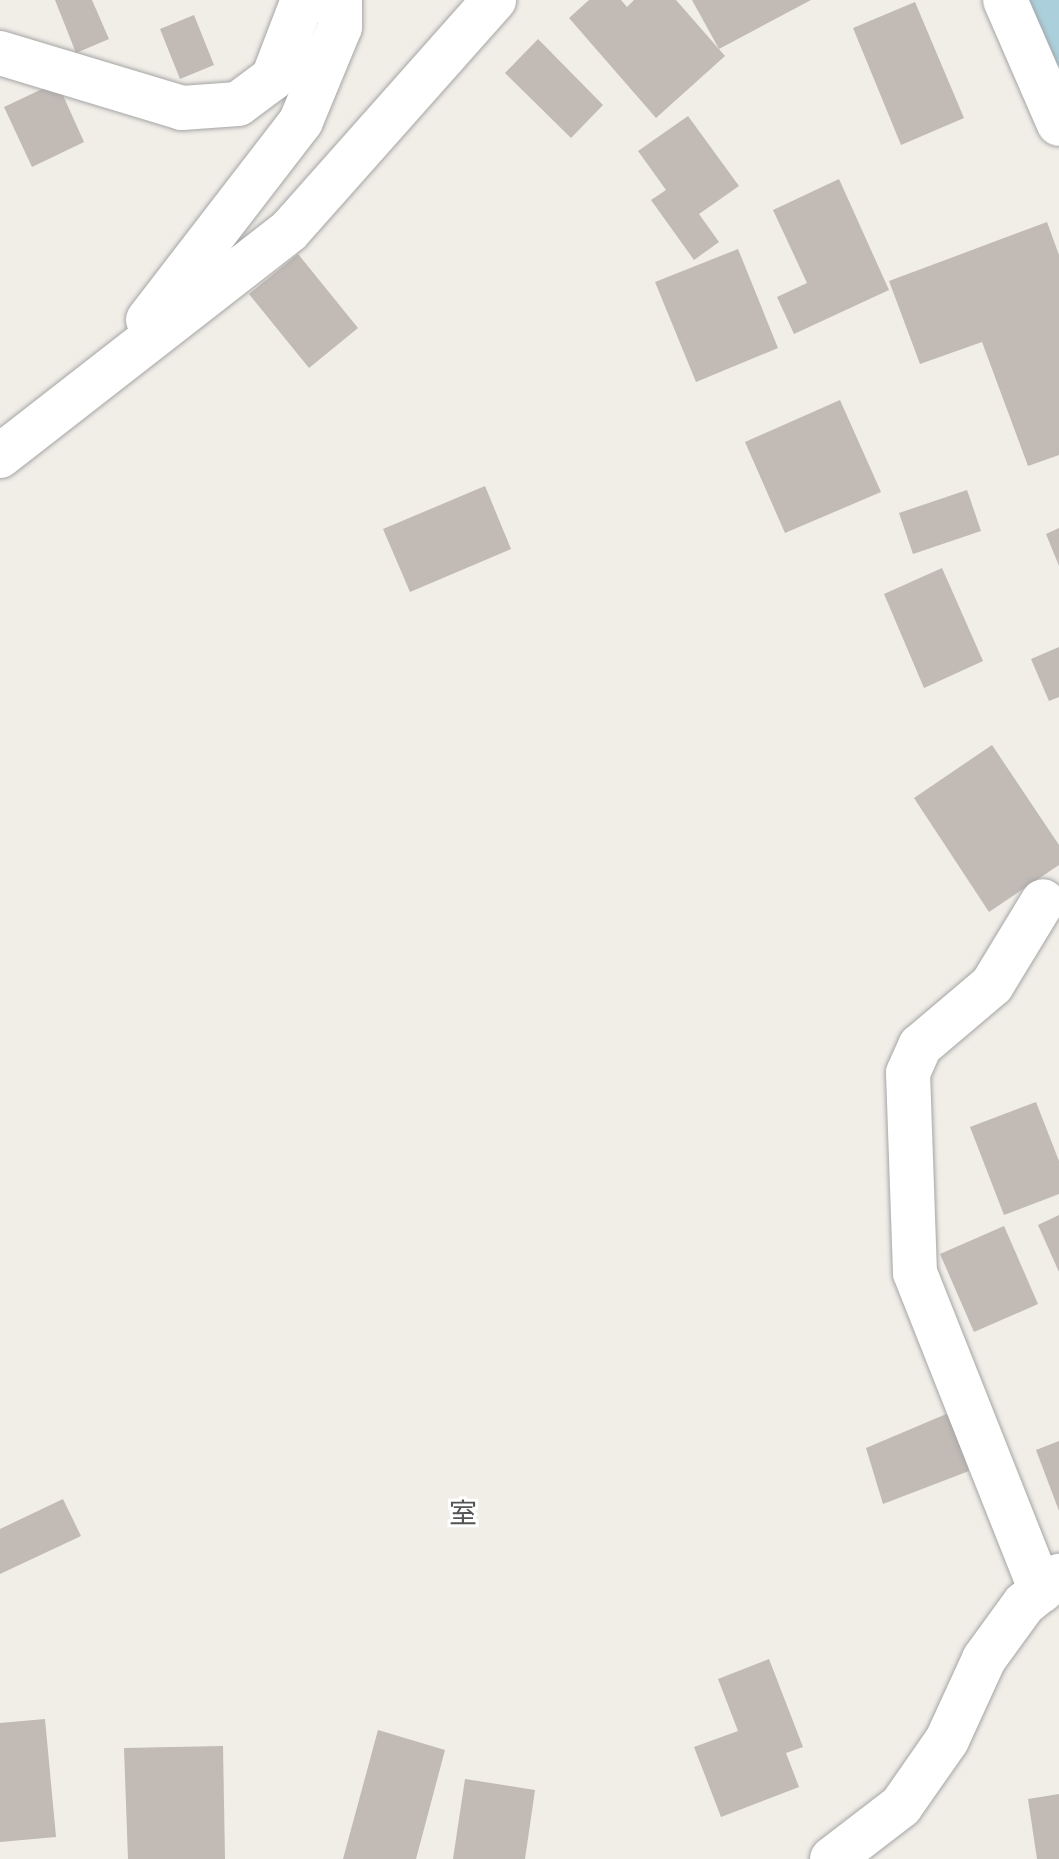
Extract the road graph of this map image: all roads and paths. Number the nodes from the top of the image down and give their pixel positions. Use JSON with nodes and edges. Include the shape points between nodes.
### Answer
{"nodes":[{"id":1,"x":303,"y":0,"type":"edge"},
{"id":2,"x":340,"y":0,"type":"edge"},
{"id":3,"x":494,"y":0,"type":"edge"},
{"id":4,"x":1005,"y":0,"type":"edge"},
{"id":5,"x":0,"y":53,"type":"edge"},
{"id":6,"x":1059,"y":124,"type":"edge"},
{"id":7,"x":111,"y":370,"type":"junction"},
{"id":8,"x":0,"y":456,"type":"edge"},
{"id":9,"x":1043,"y":901,"type":"dead end"},
{"id":10,"x":1050,"y":1583,"type":"edge"},
{"id":11,"x":832,"y":1859,"type":"edge"}],
"edges":[{"from":1,"to":5,"type":"street","via":[[273,78],[238,104],[182,108]]},
{"from":2,"to":7,"type":"street","via":[[340,27],[301,121]]},
{"from":3,"to":7,"type":"street","via":[[289,231]]},
{"from":4,"to":6,"type":"street"},
{"from":7,"to":8,"type":"street"},
{"from":9,"to":10,"type":"street","via":[[992,985],[920,1046],[908,1073],[915,1273]]},
{"from":10,"to":11,"type":"street","via":[[1024,1604],[984,1659],[947,1740],[901,1806]]}]}
